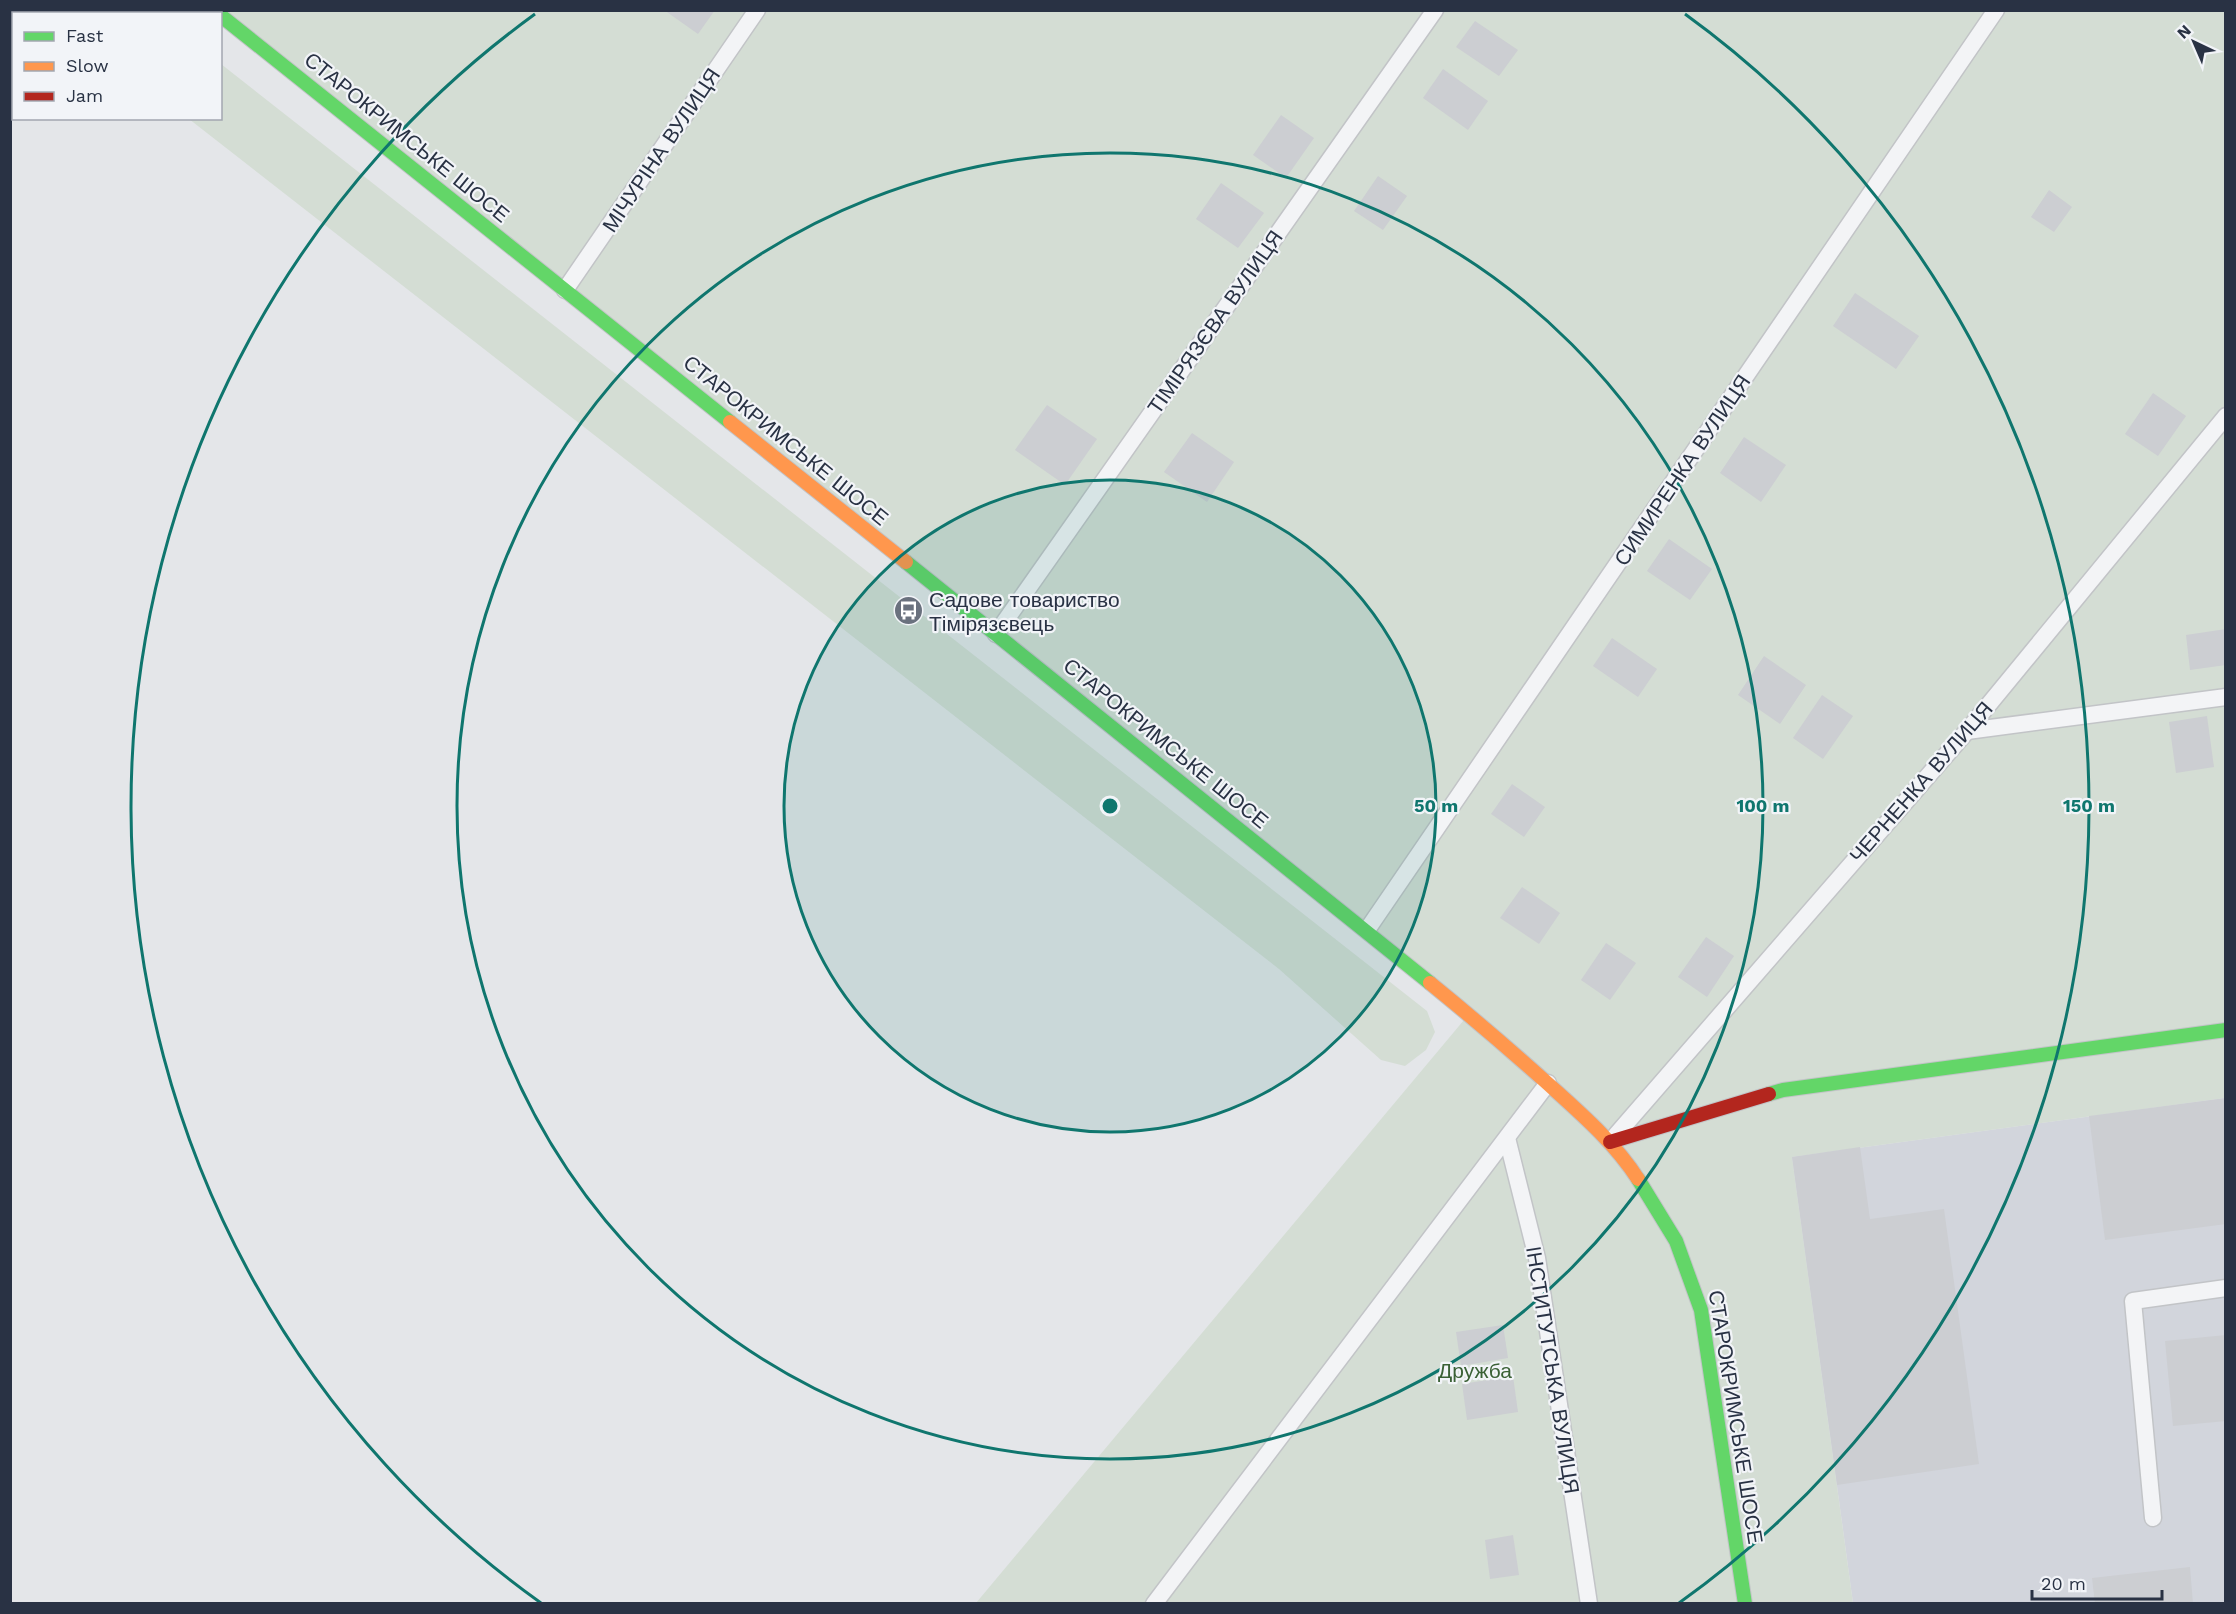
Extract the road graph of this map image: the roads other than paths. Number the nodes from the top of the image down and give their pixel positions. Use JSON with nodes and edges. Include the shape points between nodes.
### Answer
{"nodes":[{"id":1,"x":757,"y":10,"type":"edge"},
{"id":2,"x":1435,"y":10,"type":"edge"},
{"id":3,"x":1996,"y":10,"type":"edge"},
{"id":4,"x":222,"y":16,"type":"edge"},
{"id":5,"x":565,"y":290,"type":"junction"},
{"id":6,"x":2226,"y":416,"type":"edge"},
{"id":7,"x":996,"y":634,"type":"junction"},
{"id":8,"x":2226,"y":697,"type":"edge"},
{"id":9,"x":1967,"y":730,"type":"junction"},
{"id":10,"x":1367,"y":930,"type":"junction"},
{"id":11,"x":2226,"y":1030,"type":"edge"},
{"id":12,"x":1548,"y":1083,"type":"junction"},
{"id":13,"x":1507,"y":1138,"type":"junction"},
{"id":14,"x":1610,"y":1142,"type":"junction"},
{"id":15,"x":2226,"y":1288,"type":"edge"},
{"id":16,"x":2152,"y":1518,"type":"dead end"},
{"id":17,"x":1154,"y":1604,"type":"edge"},
{"id":18,"x":1589,"y":1604,"type":"edge"},
{"id":19,"x":1745,"y":1604,"type":"edge"}],
"edges":[{"from":1,"to":5,"type":"lane","name":"МІЧУРІНА ВУЛИЦЯ"},
{"from":2,"to":7,"type":"lane","name":"ТІМІРЯЗЄВА ВУЛИЦЯ"},
{"from":3,"to":10,"type":"lane","name":"СИМИРЕНКА ВУЛИЦЯ"},
{"from":4,"to":5,"type":"street","name":"СТАРОКРИМСЬКЕ ШОСЕ"},
{"from":5,"to":7,"type":"street","name":"СТАРОКРИМСЬКЕ ШОСЕ"},
{"from":6,"to":9,"type":"lane","name":"ЧЕРНЕНКА ВУЛИЦЯ"},
{"from":7,"to":10,"type":"street","name":"СТАРОКРИМСЬКЕ ШОСЕ"},
{"from":8,"to":9,"type":"lane"},
{"from":9,"to":14,"type":"lane","name":"ЧЕРНЕНКА ВУЛИЦЯ"},
{"from":10,"to":12,"type":"street","name":"СТАРОКРИМСЬКЕ ШОСЕ"},
{"from":11,"to":14,"type":"street","via":[[1783,1090]]},
{"from":12,"to":13,"type":"lane"},
{"from":12,"to":14,"type":"street","name":"СТАРОКРИМСЬКЕ ШОСЕ"},
{"from":13,"to":17,"type":"lane"},
{"from":13,"to":18,"type":"lane","name":"ІНСТИТУТСЬКА ВУЛИЦЯ","via":[[1537,1258]]},
{"from":14,"to":19,"type":"street","name":"СТАРОКРИМСЬКЕ ШОСЕ","via":[[1635,1174],[1676,1241],[1701,1310]]},
{"from":15,"to":16,"type":"lane","via":[[2133,1301]]}]}
